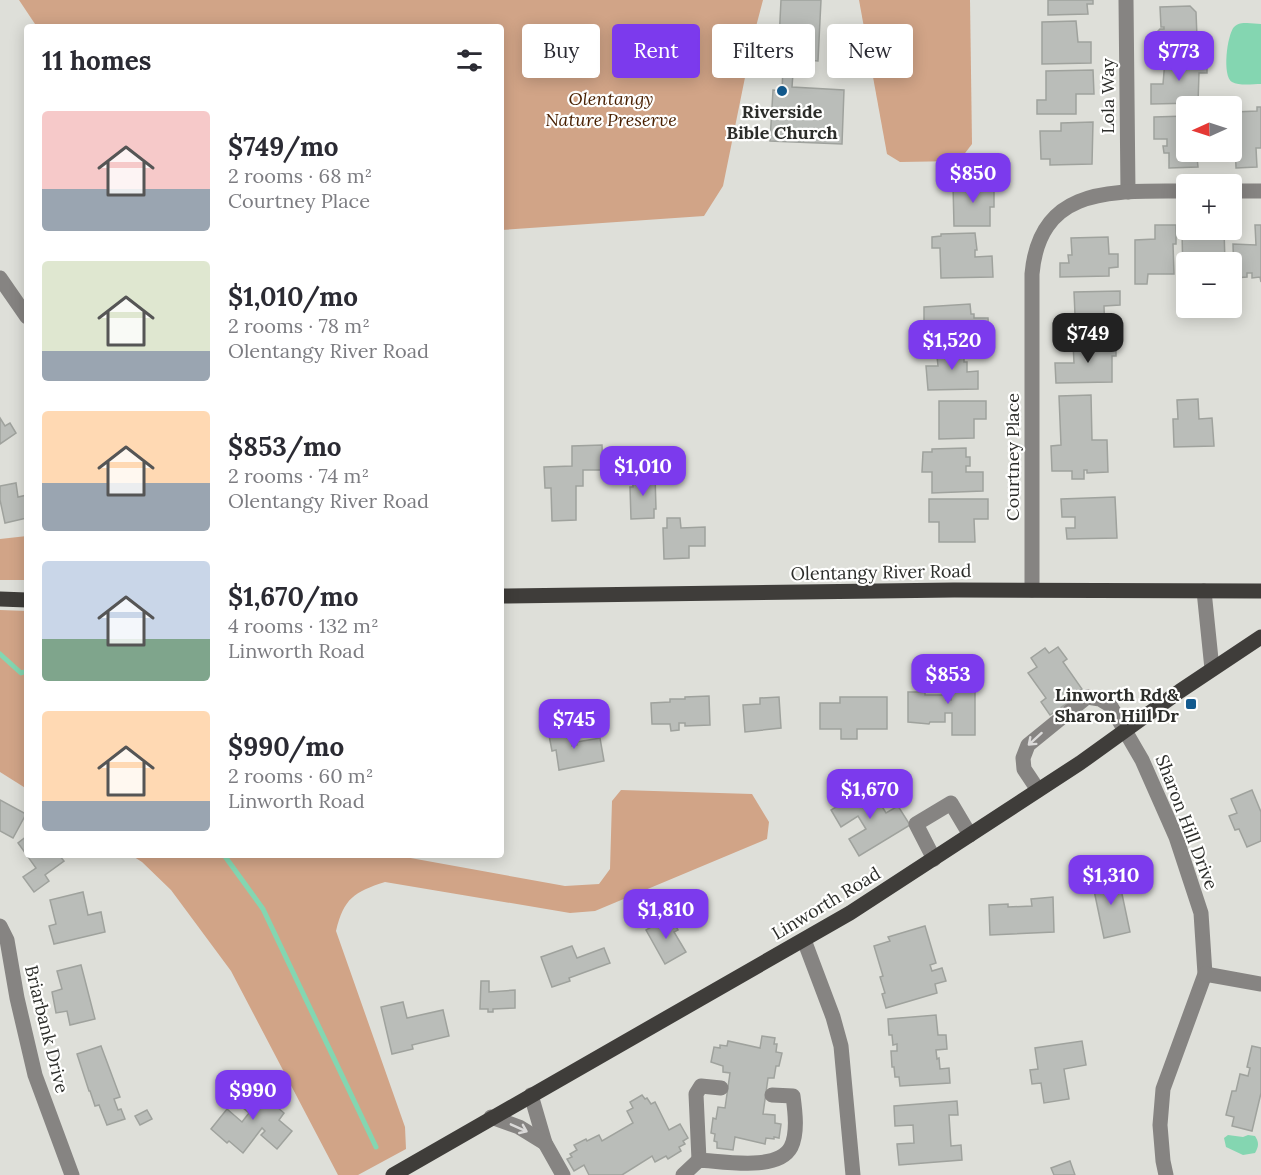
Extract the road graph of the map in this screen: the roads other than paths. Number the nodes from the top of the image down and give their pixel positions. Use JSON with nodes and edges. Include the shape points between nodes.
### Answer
{"nodes":[{"id":1,"x":1126,"y":0,"type":"edge"},
{"id":2,"x":1176,"y":191,"type":"edge"},
{"id":3,"x":1242,"y":191,"type":"edge"},
{"id":4,"x":1261,"y":191,"type":"edge"},
{"id":5,"x":1128,"y":192,"type":"junction"},
{"id":6,"x":0,"y":278,"type":"edge"},
{"id":7,"x":24,"y":313,"type":"edge"},
{"id":8,"x":1032,"y":590,"type":"junction"},
{"id":9,"x":1204,"y":591,"type":"junction"},
{"id":10,"x":1261,"y":591,"type":"edge"},
{"id":11,"x":504,"y":596,"type":"edge"},
{"id":12,"x":0,"y":599,"type":"edge"},
{"id":13,"x":24,"y":600,"type":"edge"},
{"id":14,"x":1261,"y":637,"type":"edge"},
{"id":15,"x":1212,"y":669,"type":"junction"},
{"id":16,"x":1125,"y":731,"type":"junction"},
{"id":17,"x":1038,"y":790,"type":"junction"},
{"id":18,"x":970,"y":836,"type":"junction"},
{"id":19,"x":934,"y":859,"type":"junction"},
{"id":20,"x":0,"y":926,"type":"edge"},
{"id":21,"x":804,"y":940,"type":"junction"},
{"id":22,"x":1204,"y":974,"type":"junction"},
{"id":23,"x":1261,"y":984,"type":"edge"},
{"id":24,"x":721,"y":1088,"type":"dead end"},
{"id":25,"x":531,"y":1095,"type":"junction"},
{"id":26,"x":772,"y":1095,"type":"dead end"},
{"id":27,"x":491,"y":1117,"type":"junction"},
{"id":28,"x":545,"y":1143,"type":"junction"},
{"id":29,"x":699,"y":1160,"type":"junction"},
{"id":30,"x":72,"y":1175,"type":"edge"},
{"id":31,"x":393,"y":1175,"type":"edge"},
{"id":32,"x":563,"y":1175,"type":"edge"},
{"id":33,"x":683,"y":1175,"type":"edge"},
{"id":34,"x":853,"y":1175,"type":"edge"},
{"id":35,"x":1166,"y":1175,"type":"edge"}],
"edges":[{"from":1,"to":5,"type":"street","name":"Lola Way"},
{"from":2,"to":5,"type":"street","name":"Courtney Place"},
{"from":3,"to":4,"type":"street"},
{"from":5,"to":8,"type":"street","name":"Courtney Place","via":[[1083,199],[1066,208],[1047,225],[1034,255]]},
{"from":6,"to":7,"type":"street"},
{"from":8,"to":9,"type":"main road","name":"Olentangy River Road"},
{"from":8,"to":11,"type":"main road","name":"Olentangy River Road"},
{"from":9,"to":10,"type":"main road","name":"Olentangy River Road"},
{"from":9,"to":15,"type":"street"},
{"from":12,"to":13,"type":"main road"},
{"from":14,"to":15,"type":"main road","name":"Linworth Road"},
{"from":15,"to":16,"type":"main road","name":"Linworth Road"},
{"from":16,"to":17,"type":"main road","name":"Linworth Road"},
{"from":16,"to":17,"type":"street","name":"Sharon Hill Drive","one_way":true,"via":[[1110,705],[1087,697],[1028,745],[1024,769]]},
{"from":16,"to":22,"type":"street","name":"Sharon Hill Drive","via":[[1176,837],[1201,913]]},
{"from":17,"to":18,"type":"main road","name":"Linworth Road"},
{"from":18,"to":19,"type":"main road","name":"Linworth Road"},
{"from":18,"to":19,"type":"street","via":[[951,803],[916,824]]},
{"from":19,"to":21,"type":"main road","name":"Linworth Road"},
{"from":20,"to":30,"type":"street","name":"Briarbank Drive","via":[[7,940],[35,1075]]},
{"from":21,"to":25,"type":"main road","name":"Linworth Road"},
{"from":21,"to":34,"type":"street","via":[[841,1046]]},
{"from":22,"to":23,"type":"street"},
{"from":22,"to":35,"type":"street","name":"Sharon Hill Drive","via":[[1163,1089],[1160,1125]]},
{"from":24,"to":29,"type":"street","via":[[701,1086],[696,1094]]},
{"from":25,"to":27,"type":"main road","name":"Linworth Road"},
{"from":25,"to":28,"type":"street"},
{"from":26,"to":29,"type":"street","via":[[793,1096],[796,1121],[791,1147],[779,1159],[760,1163]]},
{"from":27,"to":28,"type":"street","one_way":true,"via":[[519,1127]]},
{"from":27,"to":31,"type":"main road","name":"Linworth Road"},
{"from":28,"to":32,"type":"street"},
{"from":29,"to":33,"type":"street"}]}
